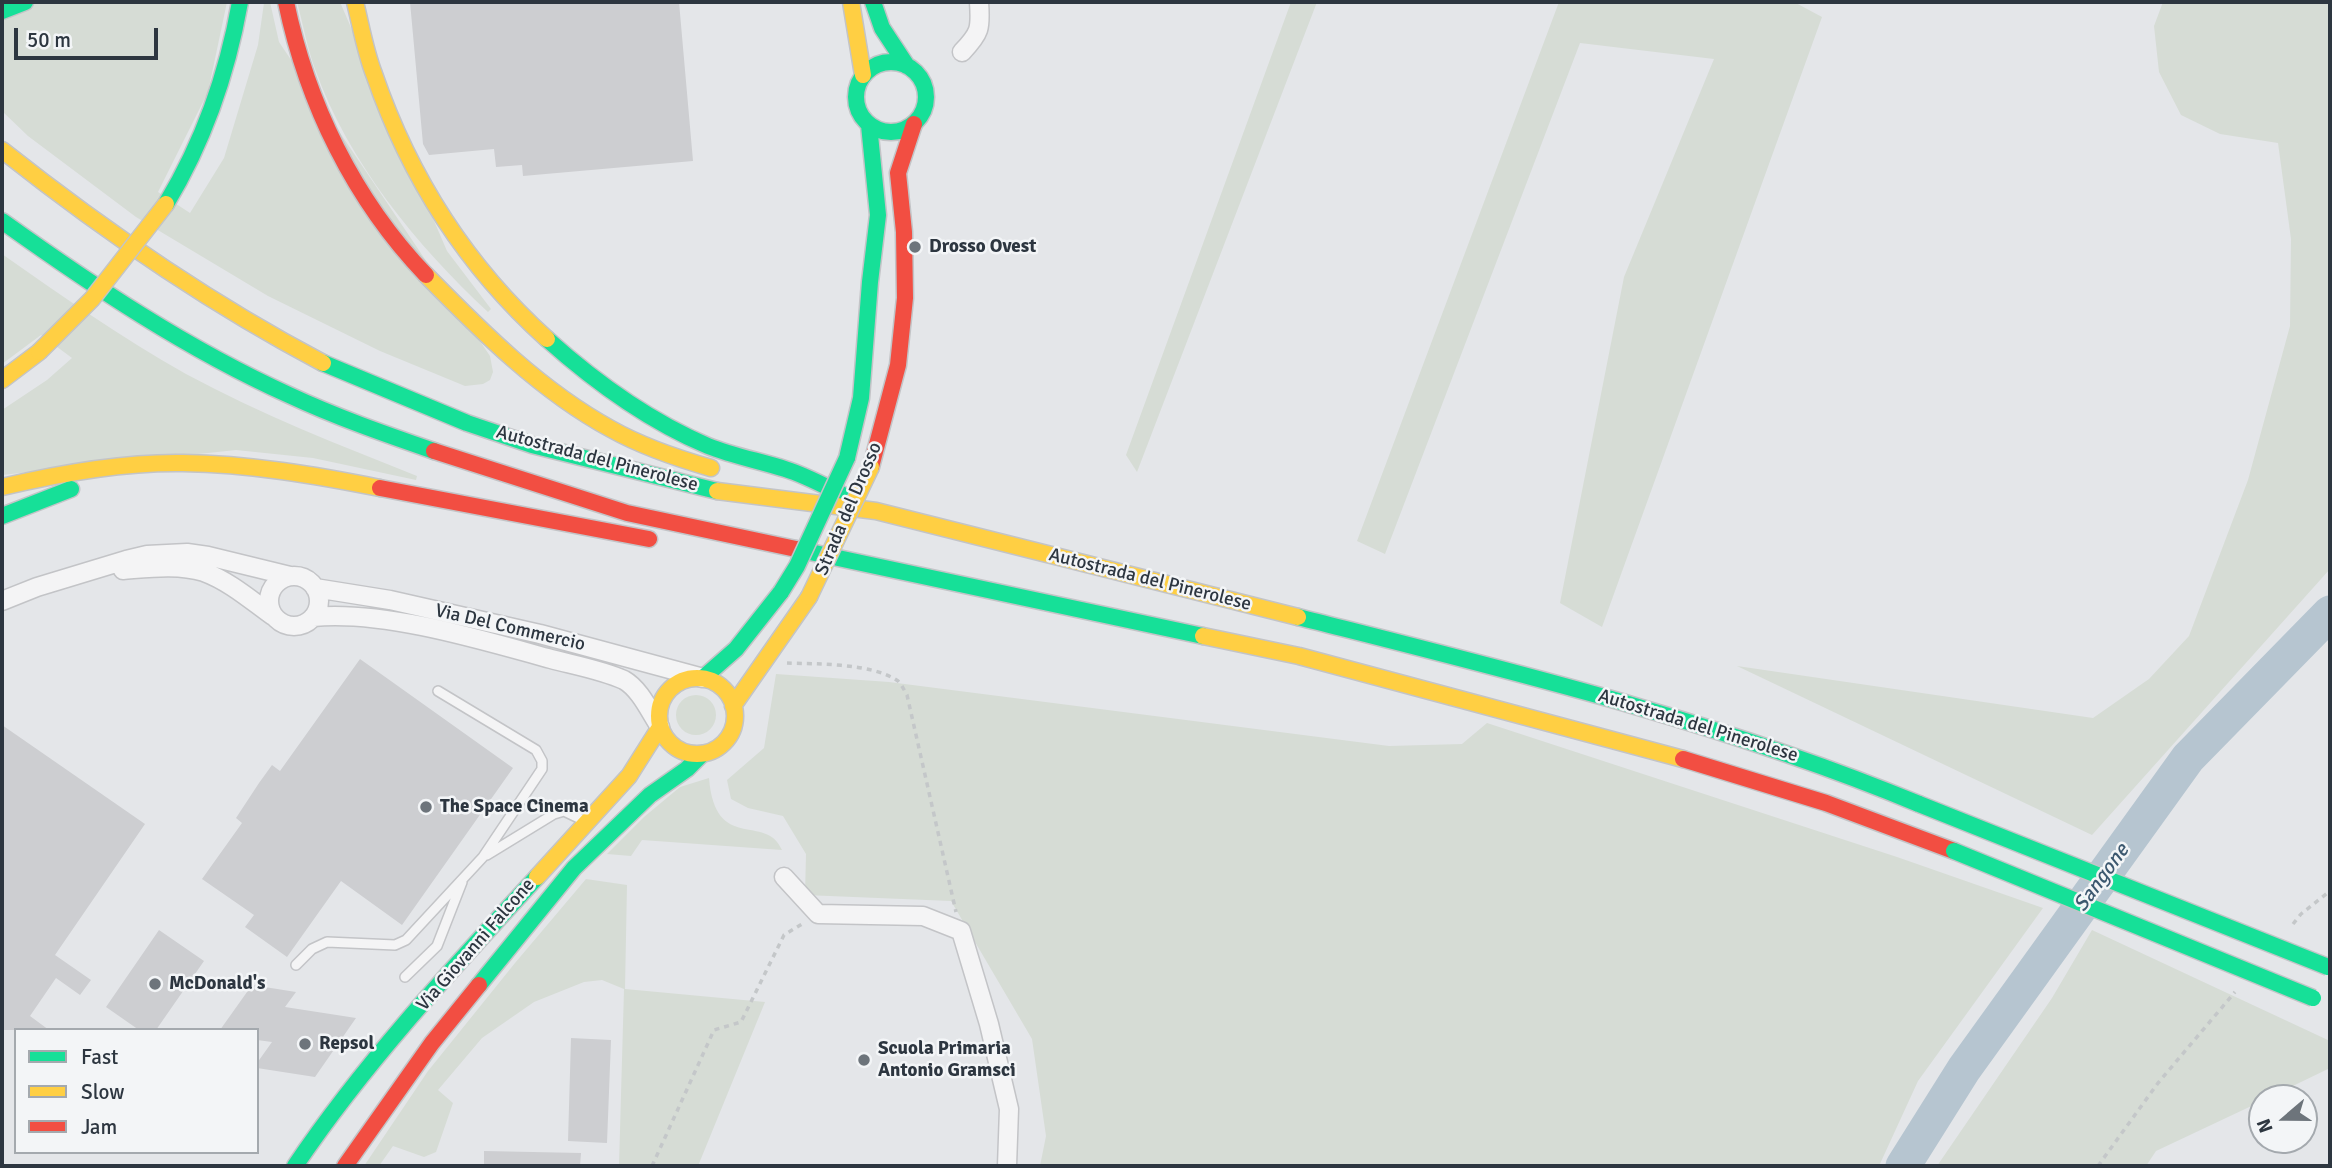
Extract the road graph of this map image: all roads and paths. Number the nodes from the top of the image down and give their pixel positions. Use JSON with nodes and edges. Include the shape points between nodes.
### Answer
{"nodes":[{"id":1,"x":25,"y":2,"type":"edge"},
{"id":2,"x":240,"y":2,"type":"edge"},
{"id":3,"x":286,"y":2,"type":"edge"},
{"id":4,"x":355,"y":2,"type":"edge"},
{"id":5,"x":851,"y":2,"type":"edge"},
{"id":6,"x":873,"y":2,"type":"edge"},
{"id":7,"x":979,"y":2,"type":"edge"},
{"id":8,"x":2,"y":11,"type":"edge"},
{"id":9,"x":962,"y":52,"type":"dead end"},
{"id":10,"x":907,"y":66,"type":"junction"},
{"id":11,"x":863,"y":75,"type":"junction"},
{"id":12,"x":914,"y":124,"type":"junction"},
{"id":13,"x":869,"y":125,"type":"junction"},
{"id":14,"x":2,"y":150,"type":"edge"},
{"id":15,"x":2,"y":221,"type":"edge"},
{"id":16,"x":2,"y":380,"type":"edge"},
{"id":17,"x":218,"y":465,"type":"junction"},
{"id":18,"x":728,"y":473,"type":"dead end"},
{"id":19,"x":755,"y":480,"type":"dead end"},
{"id":20,"x":2,"y":487,"type":"edge"},
{"id":21,"x":876,"y":511,"type":"junction"},
{"id":22,"x":2,"y":516,"type":"edge"},
{"id":23,"x":659,"y":541,"type":"dead end"},
{"id":24,"x":762,"y":558,"type":"dead end"},
{"id":25,"x":290,"y":576,"type":"junction"},
{"id":26,"x":67,"y":578,"type":"junction"},
{"id":27,"x":315,"y":588,"type":"junction"},
{"id":28,"x":984,"y":590,"type":"junction"},
{"id":29,"x":2,"y":601,"type":"edge"},
{"id":30,"x":273,"y":616,"type":"junction"},
{"id":31,"x":313,"y":617,"type":"junction"},
{"id":32,"x":769,"y":657,"type":"junction"},
{"id":33,"x":703,"y":678,"type":"junction"},
{"id":34,"x":438,"y":691,"type":"dead end"},
{"id":35,"x":733,"y":706,"type":"junction"},
{"id":36,"x":660,"y":727,"type":"junction"},
{"id":37,"x":702,"y":754,"type":"junction"},
{"id":38,"x":586,"y":821,"type":"junction"},
{"id":39,"x":483,"y":857,"type":"junction"},
{"id":40,"x":464,"y":877,"type":"junction"},
{"id":41,"x":783,"y":877,"type":"dead end"},
{"id":42,"x":2330,"y":891,"type":"edge"},
{"id":43,"x":818,"y":914,"type":"junction"},
{"id":44,"x":2292,"y":925,"type":"dead end"},
{"id":45,"x":961,"y":931,"type":"junction"},
{"id":46,"x":296,"y":965,"type":"dead end"},
{"id":47,"x":2329,"y":967,"type":"edge"},
{"id":48,"x":405,"y":976,"type":"dead end"},
{"id":49,"x":2238,"y":988,"type":"dead end"},
{"id":50,"x":2330,"y":1006,"type":"edge"},
{"id":51,"x":295,"y":1166,"type":"edge"},
{"id":52,"x":345,"y":1166,"type":"edge"},
{"id":53,"x":652,"y":1166,"type":"edge"},
{"id":54,"x":1007,"y":1166,"type":"edge"},
{"id":55,"x":2098,"y":1166,"type":"edge"}],
"edges":[{"from":1,"to":8,"type":"main road"},
{"from":2,"to":16,"type":"main road","bridge":true,"via":[[221,89],[186,173],[92,299],[39,352]]},
{"from":3,"to":18,"type":"main road","via":[[297,54],[318,111],[349,171],[413,261],[488,335],[589,417],[640,445]]},
{"from":4,"to":21,"type":"main road","via":[[382,97],[418,176],[467,255],[530,324],[596,380],[670,427],[702,443],[789,470]]},
{"from":5,"to":11,"type":"main road"},
{"from":6,"to":10,"type":"main road","via":[[876,18]]},
{"from":7,"to":9,"type":"street","via":[[981,22],[975,39]]},
{"from":10,"to":11,"type":"main road","via":[[879,64]]},
{"from":10,"to":12,"type":"main road","via":[[916,72],[925,90],[924,109]]},
{"from":11,"to":13,"type":"main road","via":[[857,107]]},
{"from":12,"to":13,"type":"main road","via":[[888,132]]},
{"from":12,"to":32,"type":"main road","name":"Strada del Drosso","bridge":true,"via":[[898,173],[905,258],[898,365],[871,467],[809,597]]},
{"from":13,"to":33,"type":"main road","name":"Strada del Drosso","bridge":true,"via":[[878,215],[861,398],[847,458],[781,592],[747,639]]},
{"from":14,"to":21,"type":"main road","name":"Autostrada del Pinerolese","via":[[69,203],[209,298],[270,335],[394,394],[532,445],[624,469],[732,494]]},
{"from":15,"to":28,"type":"main road","name":"Autostrada del Pinerolese","via":[[182,340],[274,388],[374,429],[544,490],[627,513]]},
{"from":17,"to":20,"type":"main road","via":[[118,467]]},
{"from":17,"to":22,"type":"main road","via":[[86,485]]},
{"from":17,"to":23,"type":"main road","via":[[322,477]]},
{"from":19,"to":21,"type":"main road"},
{"from":21,"to":47,"type":"main road","name":"Autostrada del Pinerolese","bridge":true,"via":[[1570,686],[1837,770]]},
{"from":24,"to":28,"type":"main road"},
{"from":25,"to":26,"type":"street","via":[[187,553],[148,555]]},
{"from":25,"to":27,"type":"street","via":[[307,580]]},
{"from":25,"to":30,"type":"street","via":[[270,592]]},
{"from":26,"to":29,"type":"street"},
{"from":26,"to":30,"type":"street","via":[[167,567],[203,572]]},
{"from":27,"to":31,"type":"street","via":[[318,606]]},
{"from":27,"to":33,"type":"street","name":"Via Del Commercio","via":[[540,634]]},
{"from":28,"to":50,"type":"main road","name":"Autostrada del Pinerolese","bridge":true,"via":[[1299,656],[1608,738],[1826,803]]},
{"from":30,"to":31,"type":"street","via":[[292,626]]},
{"from":31,"to":36,"type":"street","name":"Via Del Commercio","via":[[352,615],[430,629],[625,681]]},
{"from":32,"to":35,"type":"main road","name":"Strada del Drosso"},
{"from":32,"to":45,"type":"path","via":[[778,663],[867,670],[901,683]]},
{"from":33,"to":35,"type":"main road","via":[[722,688]]},
{"from":33,"to":36,"type":"main road","name":"Via Giovanni Falcone","via":[[691,678],[670,689],[659,712]]},
{"from":34,"to":39,"type":"lane","via":[[536,750],[542,761],[542,769]]},
{"from":35,"to":37,"type":"main road","name":"Via Giovanni Falcone","via":[[730,734],[718,748]]},
{"from":36,"to":37,"type":"main road","via":[[676,748]]},
{"from":36,"to":38,"type":"main road","name":"Via Giovanni Falcone","via":[[629,776]]},
{"from":37,"to":52,"type":"main road","name":"Via Giovanni Falcone","via":[[650,795],[574,868],[432,1043]]},
{"from":38,"to":39,"type":"lane","via":[[564,811],[554,814]]},
{"from":38,"to":51,"type":"main road","name":"Via Giovanni Falcone","via":[[449,973],[327,1118]]},
{"from":39,"to":40,"type":"lane"},
{"from":40,"to":46,"type":"lane","via":[[405,940],[395,944],[327,942],[312,948]]},
{"from":40,"to":48,"type":"lane","via":[[437,946]]},
{"from":41,"to":43,"type":"street"},
{"from":42,"to":44,"type":"path"},
{"from":43,"to":45,"type":"street","via":[[923,916]]},
{"from":43,"to":53,"type":"path","via":[[784,935],[741,1021],[714,1030]]},
{"from":45,"to":54,"type":"street","via":[[1009,1109]]},
{"from":49,"to":55,"type":"path","via":[[2158,1083]]}]}
